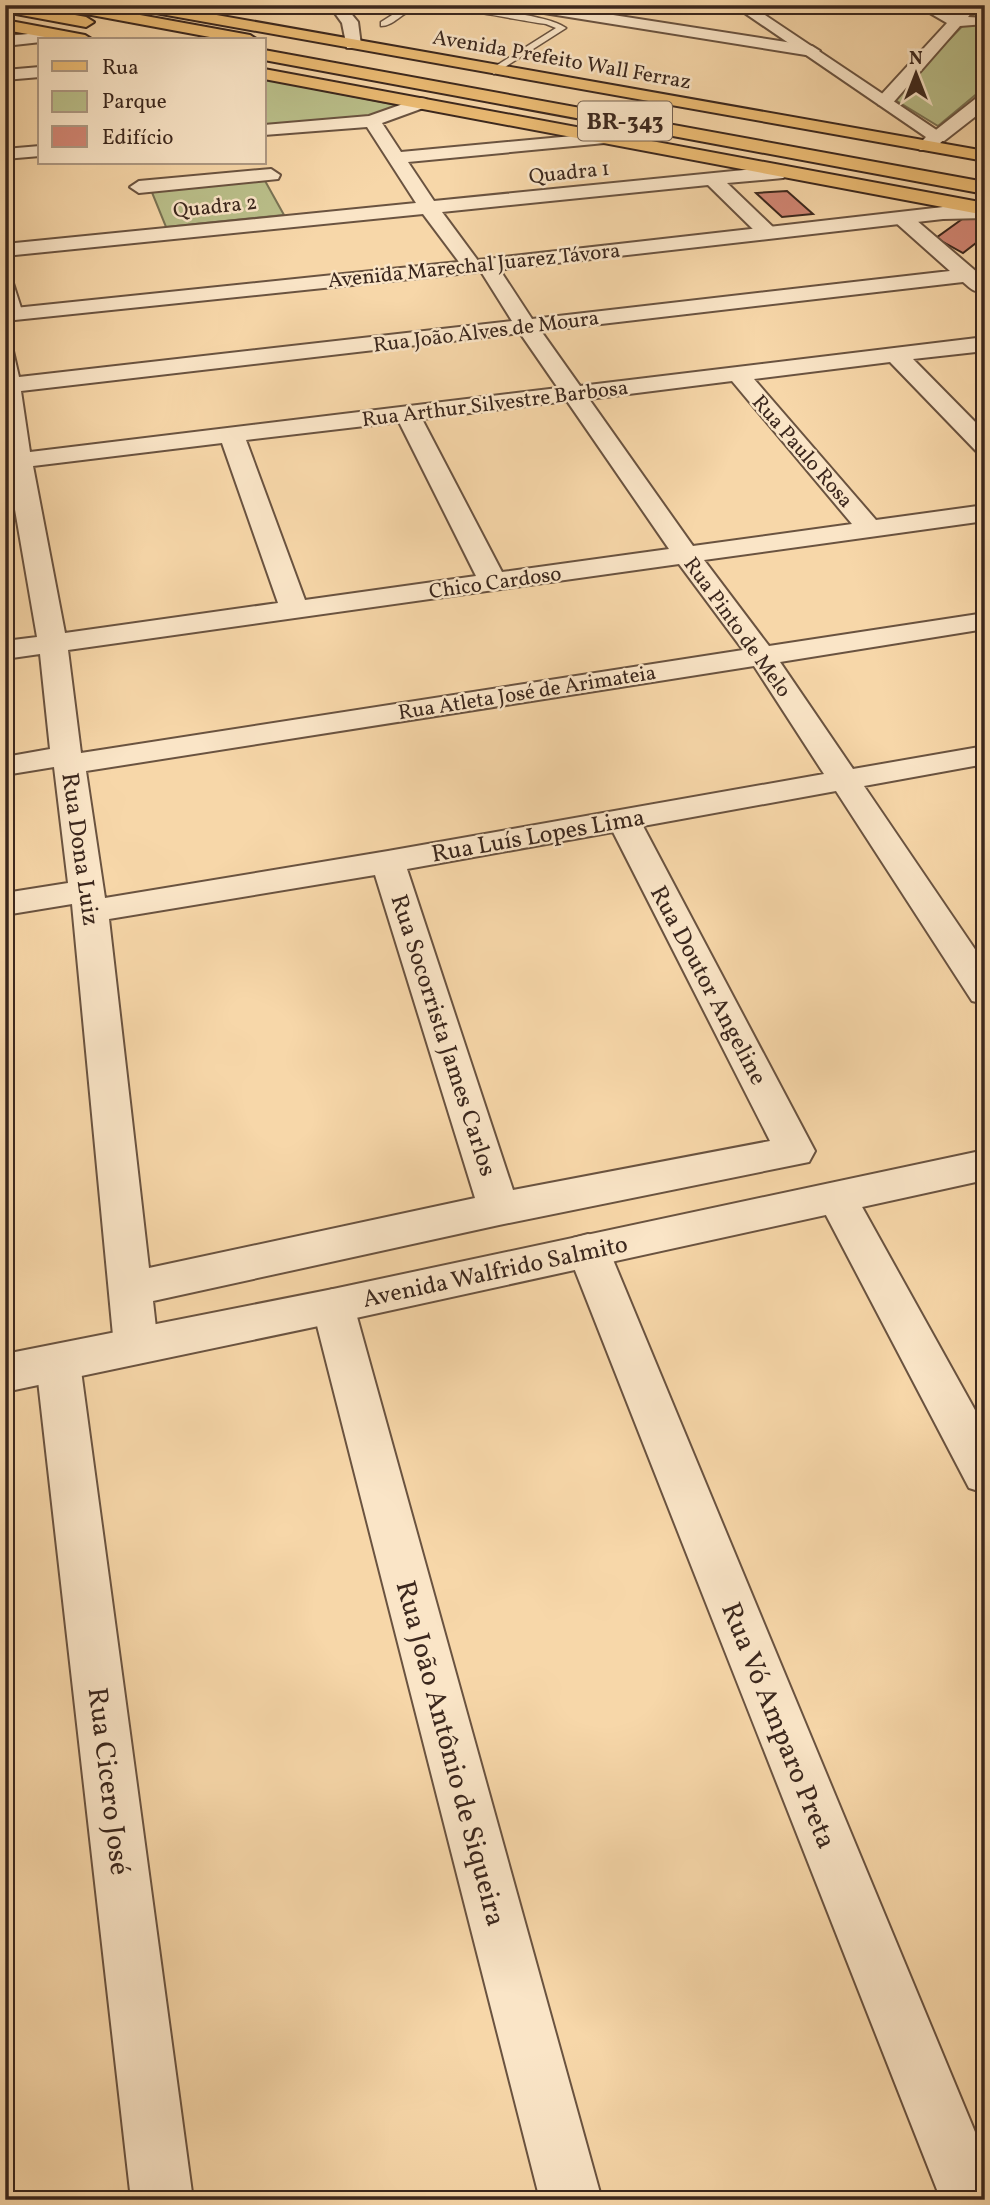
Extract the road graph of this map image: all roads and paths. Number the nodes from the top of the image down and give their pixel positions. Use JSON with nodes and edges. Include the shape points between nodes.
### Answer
{"nodes":[{"id":1,"x":59,"y":5,"type":"edge"},
{"id":2,"x":133,"y":5,"type":"edge"},
{"id":3,"x":336,"y":5,"type":"edge"},
{"id":4,"x":519,"y":5,"type":"edge"},
{"id":5,"x":740,"y":5,"type":"edge"},
{"id":6,"x":923,"y":5,"type":"edge"},
{"id":7,"x":971,"y":5,"type":"edge"},
{"id":8,"x":5,"y":7,"type":"edge"},
{"id":9,"x":957,"y":22,"type":"junction"},
{"id":10,"x":985,"y":22,"type":"edge"},
{"id":11,"x":384,"y":24,"type":"dead end"},
{"id":12,"x":5,"y":25,"type":"edge"},
{"id":13,"x":64,"y":36,"type":"junction"},
{"id":14,"x":38,"y":38,"type":"edge"},
{"id":15,"x":40,"y":38,"type":"edge"},
{"id":16,"x":74,"y":38,"type":"edge"},
{"id":17,"x":173,"y":38,"type":"edge"},
{"id":18,"x":239,"y":38,"type":"edge"},
{"id":19,"x":5,"y":41,"type":"edge"},
{"id":20,"x":266,"y":43,"type":"edge"},
{"id":21,"x":353,"y":45,"type":"junction"},
{"id":22,"x":812,"y":51,"type":"junction"},
{"id":23,"x":266,"y":55,"type":"edge"},
{"id":24,"x":494,"y":71,"type":"junction"},
{"id":25,"x":38,"y":72,"type":"edge"},
{"id":26,"x":266,"y":74,"type":"edge"},
{"id":27,"x":5,"y":75,"type":"edge"},
{"id":28,"x":885,"y":100,"type":"junction"},
{"id":29,"x":985,"y":100,"type":"edge"},
{"id":30,"x":421,"y":103,"type":"junction"},
{"id":31,"x":372,"y":121,"type":"junction"},
{"id":32,"x":266,"y":131,"type":"edge"},
{"id":33,"x":605,"y":138,"type":"junction"},
{"id":34,"x":932,"y":141,"type":"junction"},
{"id":35,"x":38,"y":150,"type":"edge"},
{"id":36,"x":5,"y":154,"type":"edge"},
{"id":37,"x":985,"y":156,"type":"edge"},
{"id":38,"x":397,"y":158,"type":"junction"},
{"id":39,"x":783,"y":172,"type":"junction"},
{"id":40,"x":985,"y":172,"type":"edge"},
{"id":41,"x":273,"y":180,"type":"edge"},
{"id":42,"x":713,"y":180,"type":"junction"},
{"id":43,"x":985,"y":188,"type":"edge"},
{"id":44,"x":429,"y":208,"type":"junction"},
{"id":45,"x":947,"y":208,"type":"junction"},
{"id":46,"x":985,"y":210,"type":"edge"},
{"id":47,"x":902,"y":218,"type":"junction"},
{"id":48,"x":293,"y":221,"type":"junction"},
{"id":49,"x":768,"y":233,"type":"junction"},
{"id":50,"x":158,"y":235,"type":"junction"},
{"id":51,"x":5,"y":250,"type":"edge"},
{"id":52,"x":480,"y":266,"type":"junction"},
{"id":53,"x":968,"y":275,"type":"junction"},
{"id":54,"x":5,"y":284,"type":"edge"},
{"id":55,"x":985,"y":289,"type":"edge"},
{"id":56,"x":8,"y":314,"type":"edge"},
{"id":57,"x":527,"y":327,"type":"junction"},
{"id":58,"x":985,"y":344,"type":"edge"},
{"id":59,"x":896,"y":355,"type":"junction"},
{"id":60,"x":737,"y":374,"type":"junction"},
{"id":61,"x":7,"y":376,"type":"edge"},
{"id":62,"x":574,"y":394,"type":"junction"},
{"id":63,"x":407,"y":413,"type":"junction"},
{"id":64,"x":232,"y":436,"type":"junction"},
{"id":65,"x":985,"y":446,"type":"edge"},
{"id":66,"x":12,"y":461,"type":"edge"},
{"id":67,"x":985,"y":513,"type":"edge"},
{"id":68,"x":869,"y":528,"type":"junction"},
{"id":69,"x":686,"y":555,"type":"junction"},
{"id":70,"x":493,"y":582,"type":"junction"},
{"id":71,"x":295,"y":611,"type":"junction"},
{"id":72,"x":985,"y":621,"type":"edge"},
{"id":73,"x":53,"y":644,"type":"junction"},
{"id":74,"x":5,"y":650,"type":"edge"},
{"id":75,"x":761,"y":655,"type":"junction"},
{"id":76,"x":985,"y":755,"type":"edge"},
{"id":77,"x":68,"y":760,"type":"junction"},
{"id":78,"x":5,"y":765,"type":"edge"},
{"id":79,"x":843,"y":780,"type":"junction"},
{"id":80,"x":623,"y":820,"type":"junction"},
{"id":81,"x":388,"y":862,"type":"junction"},
{"id":82,"x":88,"y":901,"type":"junction"},
{"id":83,"x":5,"y":904,"type":"edge"},
{"id":84,"x":985,"y":992,"type":"edge"},
{"id":85,"x":985,"y":1165,"type":"edge"},
{"id":86,"x":837,"y":1198,"type":"junction"},
{"id":87,"x":499,"y":1209,"type":"junction"},
{"id":88,"x":588,"y":1250,"type":"junction"},
{"id":89,"x":130,"y":1289,"type":"junction"},
{"id":90,"x":333,"y":1306,"type":"junction"},
{"id":91,"x":136,"y":1346,"type":"junction"},
{"id":92,"x":58,"y":1363,"type":"junction"},
{"id":93,"x":5,"y":1373,"type":"edge"},
{"id":94,"x":985,"y":1473,"type":"edge"},
{"id":95,"x":162,"y":2200,"type":"edge"},
{"id":96,"x":571,"y":2200,"type":"edge"},
{"id":97,"x":972,"y":2200,"type":"edge"}],
"edges":[{"from":1,"to":18,"type":"main road"},
{"from":2,"to":21,"type":"main road","name":"Avenida Prefeito Wall Ferraz"},
{"from":3,"to":21,"type":"street","via":[[350,22]]},
{"from":4,"to":22,"type":"street"},
{"from":5,"to":22,"type":"street"},
{"from":6,"to":9,"type":"street"},
{"from":7,"to":9,"type":"street"},
{"from":8,"to":17,"type":"main road"},
{"from":9,"to":10,"type":"street"},
{"from":9,"to":28,"type":"street"},
{"from":11,"to":24,"type":"lane","via":[[411,7],[436,6],[548,22],[562,28]]},
{"from":12,"to":13,"type":"main road"},
{"from":13,"to":15,"type":"street"},
{"from":13,"to":16,"type":"main road"},
{"from":14,"to":19,"type":"street"},
{"from":20,"to":40,"type":"main road","name":"Avenida Prefeito Wall Ferraz","number":"BR-343"},
{"from":21,"to":24,"type":"main road","name":"Avenida Prefeito Wall Ferraz"},
{"from":22,"to":28,"type":"street"},
{"from":23,"to":43,"type":"main road","name":"Avenida Prefeito Wall Ferraz","number":"BR-343"},
{"from":24,"to":34,"type":"main road","name":"Avenida Prefeito Wall Ferraz"},
{"from":25,"to":27,"type":"street"},
{"from":26,"to":30,"type":"main road"},
{"from":28,"to":34,"type":"street"},
{"from":29,"to":34,"type":"street"},
{"from":30,"to":31,"type":"street"},
{"from":30,"to":33,"type":"main road"},
{"from":31,"to":32,"type":"street"},
{"from":31,"to":38,"type":"street","name":"Rua Pinto de Melo"},
{"from":33,"to":38,"type":"street"},
{"from":33,"to":39,"type":"main road"},
{"from":34,"to":37,"type":"main road","name":"Avenida Prefeito Wall Ferraz"},
{"from":35,"to":36,"type":"street"},
{"from":38,"to":44,"type":"street","name":"Rua Pinto de Melo"},
{"from":39,"to":42,"type":"street","name":"Quadra 1"},
{"from":39,"to":45,"type":"main road"},
{"from":41,"to":48,"type":"street"},
{"from":41,"to":50,"type":"street","via":[[137,181]]},
{"from":42,"to":44,"type":"street","name":"Quadra 1"},
{"from":42,"to":49,"type":"street"},
{"from":44,"to":48,"type":"street","name":"Quadra 2"},
{"from":44,"to":52,"type":"street","name":"Rua Pinto de Melo"},
{"from":45,"to":46,"type":"street","name":"Avenida Marechal Juarez Távora"},
{"from":45,"to":47,"type":"street","name":"Avenida Marechal Juarez Távora"},
{"from":47,"to":49,"type":"street","name":"Avenida Marechal Juarez Távora"},
{"from":47,"to":53,"type":"street"},
{"from":48,"to":50,"type":"street","name":"Quadra 2"},
{"from":49,"to":52,"type":"street","name":"Avenida Marechal Juarez Távora"},
{"from":50,"to":51,"type":"street","name":"Quadra 2"},
{"from":52,"to":56,"type":"street","name":"Avenida Marechal Juarez Távora"},
{"from":52,"to":57,"type":"street","name":"Rua Pinto de Melo"},
{"from":53,"to":55,"type":"street"},
{"from":53,"to":57,"type":"street","name":"Rua João Alves de Moura"},
{"from":54,"to":56,"type":"street"},
{"from":57,"to":61,"type":"street","name":"Rua João Alves de Moura"},
{"from":57,"to":62,"type":"street","name":"Rua Pinto de Melo"},
{"from":58,"to":59,"type":"street","name":"Rua Arthur Silvestre Barbosa"},
{"from":59,"to":60,"type":"street","name":"Rua Arthur Silvestre Barbosa"},
{"from":59,"to":65,"type":"street"},
{"from":60,"to":62,"type":"street","name":"Rua Arthur Silvestre Barbosa"},
{"from":60,"to":68,"type":"street","name":"Rua Paulo Rosa"},
{"from":61,"to":66,"type":"street","name":"Rua Dona Luiz"},
{"from":62,"to":63,"type":"street","name":"Rua Arthur Silvestre Barbosa"},
{"from":62,"to":69,"type":"street","name":"Rua Pinto de Melo"},
{"from":63,"to":64,"type":"street","name":"Rua Arthur Silvestre Barbosa"},
{"from":63,"to":70,"type":"street"},
{"from":64,"to":66,"type":"street","name":"Rua Arthur Silvestre Barbosa"},
{"from":64,"to":71,"type":"street"},
{"from":66,"to":73,"type":"street","name":"Rua Dona Luiz"},
{"from":67,"to":68,"type":"street","name":"Chico Cardoso"},
{"from":68,"to":69,"type":"street","name":"Chico Cardoso"},
{"from":69,"to":70,"type":"street","name":"Chico Cardoso"},
{"from":69,"to":75,"type":"street","name":"Rua Pinto de Melo"},
{"from":70,"to":71,"type":"street","name":"Chico Cardoso"},
{"from":71,"to":73,"type":"street","name":"Chico Cardoso"},
{"from":72,"to":75,"type":"street","name":"Rua Atleta José de Arimateia"},
{"from":73,"to":74,"type":"street","name":"Chico Cardoso"},
{"from":73,"to":77,"type":"street","name":"Rua Dona Luiz"},
{"from":75,"to":77,"type":"street","name":"Rua Atleta José de Arimateia"},
{"from":75,"to":79,"type":"street","name":"Rua Pinto de Melo"},
{"from":76,"to":79,"type":"street","name":"Rua Luís Lopes Lima"},
{"from":77,"to":78,"type":"street","name":"Rua Atleta José de Arimateia"},
{"from":77,"to":82,"type":"street","name":"Rua Dona Luiz"},
{"from":79,"to":80,"type":"street","name":"Rua Luís Lopes Lima"},
{"from":79,"to":84,"type":"street","name":"Rua Pinto de Melo"},
{"from":80,"to":81,"type":"street","name":"Rua Luís Lopes Lima"},
{"from":80,"to":87,"type":"street","name":"Rua Doutor Angeline","via":[[795,1151]]},
{"from":81,"to":82,"type":"street","name":"Rua Luís Lopes Lima"},
{"from":81,"to":87,"type":"street","name":"Rua Socorrista James Carlos"},
{"from":82,"to":83,"type":"street","name":"Rua Luís Lopes Lima"},
{"from":82,"to":89,"type":"street","name":"Rua Dona Luiz"},
{"from":85,"to":86,"type":"street","name":"Avenida Walfrido Salmito"},
{"from":86,"to":88,"type":"street","name":"Avenida Walfrido Salmito"},
{"from":86,"to":94,"type":"street"},
{"from":87,"to":89,"type":"street"},
{"from":88,"to":90,"type":"street","name":"Avenida Walfrido Salmito"},
{"from":88,"to":97,"type":"street","name":"Rua Vó Amparo Preta"},
{"from":89,"to":91,"type":"street","name":"Rua Dona Luiz"},
{"from":90,"to":91,"type":"street","name":"Avenida Walfrido Salmito"},
{"from":90,"to":96,"type":"street","name":"Rua João Antônio de Siqueira"},
{"from":91,"to":92,"type":"street","name":"Avenida Walfrido Salmito"},
{"from":92,"to":93,"type":"street","name":"Avenida Walfrido Salmito"},
{"from":92,"to":95,"type":"street","name":"Rua Cicero José"}]}
